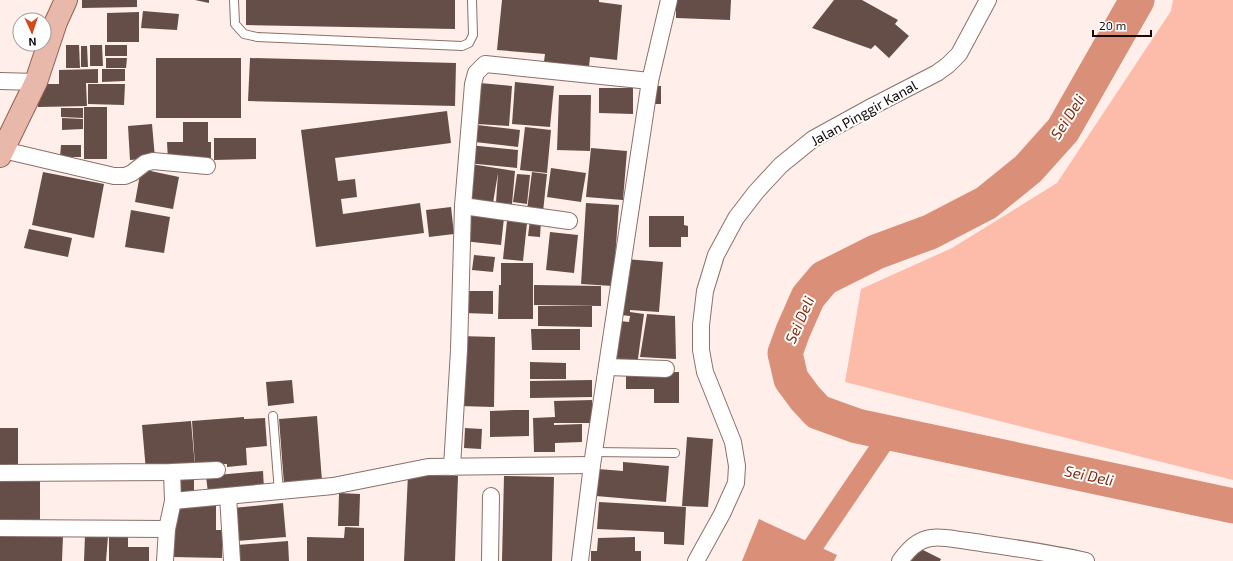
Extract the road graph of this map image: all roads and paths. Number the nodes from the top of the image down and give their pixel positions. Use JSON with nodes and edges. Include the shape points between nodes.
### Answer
{"nodes":[{"id":1,"x":66,"y":0,"type":"edge"},
{"id":2,"x":234,"y":0,"type":"edge"},
{"id":3,"x":472,"y":0,"type":"edge"},
{"id":4,"x":669,"y":0,"type":"edge"},
{"id":5,"x":988,"y":0,"type":"edge"},
{"id":6,"x":0,"y":80,"type":"edge"},
{"id":7,"x":650,"y":81,"type":"junction"},
{"id":8,"x":36,"y":82,"type":"junction"},
{"id":9,"x":2,"y":153,"type":"edge"},
{"id":10,"x":207,"y":166,"type":"dead end"},
{"id":11,"x":463,"y":206,"type":"junction"},
{"id":12,"x":569,"y":221,"type":"dead end"},
{"id":13,"x":607,"y":367,"type":"junction"},
{"id":14,"x":666,"y":369,"type":"dead end"},
{"id":15,"x":274,"y":416,"type":"dead end"},
{"id":16,"x":675,"y":453,"type":"dead end"},
{"id":17,"x":593,"y":459,"type":"junction"},
{"id":18,"x":452,"y":467,"type":"junction"},
{"id":19,"x":217,"y":470,"type":"dead end"},
{"id":20,"x":172,"y":472,"type":"junction"},
{"id":21,"x":0,"y":473,"type":"edge"},
{"id":22,"x":279,"y":492,"type":"junction"},
{"id":23,"x":228,"y":496,"type":"junction"},
{"id":24,"x":491,"y":496,"type":"dead end"},
{"id":25,"x":173,"y":501,"type":"junction"},
{"id":26,"x":0,"y":528,"type":"edge"},
{"id":27,"x":167,"y":529,"type":"junction"},
{"id":28,"x":165,"y":561,"type":"edge"},
{"id":29,"x":232,"y":561,"type":"edge"},
{"id":30,"x":490,"y":561,"type":"edge"},
{"id":31,"x":580,"y":561,"type":"edge"},
{"id":32,"x":696,"y":561,"type":"edge"},
{"id":33,"x":900,"y":561,"type":"edge"},
{"id":34,"x":1086,"y":561,"type":"edge"}],
"edges":[{"from":1,"to":8,"type":"main road"},
{"from":2,"to":3,"type":"lane","via":[[235,24],[244,34],[258,37],[462,46],[470,43],[473,35]]},
{"from":4,"to":7,"type":"street"},
{"from":5,"to":32,"type":"street","name":"Jalan Pinggir Kanal","via":[[959,54],[948,65],[813,139],[781,165],[736,218],[716,255],[705,292],[701,325],[702,350],[705,372],[733,442],[737,466],[736,483]]},
{"from":6,"to":8,"type":"street"},
{"from":7,"to":11,"type":"street","via":[[485,64],[476,73],[473,84]]},
{"from":7,"to":13,"type":"street"},
{"from":8,"to":9,"type":"main road"},
{"from":9,"to":10,"type":"street","via":[[114,176],[132,174],[145,163],[153,161]]},
{"from":11,"to":12,"type":"street"},
{"from":11,"to":18,"type":"street","via":[[459,350]]},
{"from":13,"to":14,"type":"street"},
{"from":13,"to":17,"type":"street"},
{"from":15,"to":22,"type":"lane"},
{"from":16,"to":17,"type":"lane"},
{"from":17,"to":18,"type":"street"},
{"from":17,"to":31,"type":"street"},
{"from":18,"to":22,"type":"street","via":[[428,467],[333,486]]},
{"from":19,"to":20,"type":"street"},
{"from":20,"to":21,"type":"street"},
{"from":20,"to":25,"type":"street"},
{"from":22,"to":23,"type":"street"},
{"from":23,"to":25,"type":"street"},
{"from":23,"to":29,"type":"street"},
{"from":24,"to":30,"type":"street"},
{"from":25,"to":27,"type":"street"},
{"from":26,"to":27,"type":"street"},
{"from":27,"to":28,"type":"street"},
{"from":33,"to":34,"type":"street","via":[[911,547],[931,538],[998,545]]}]}
